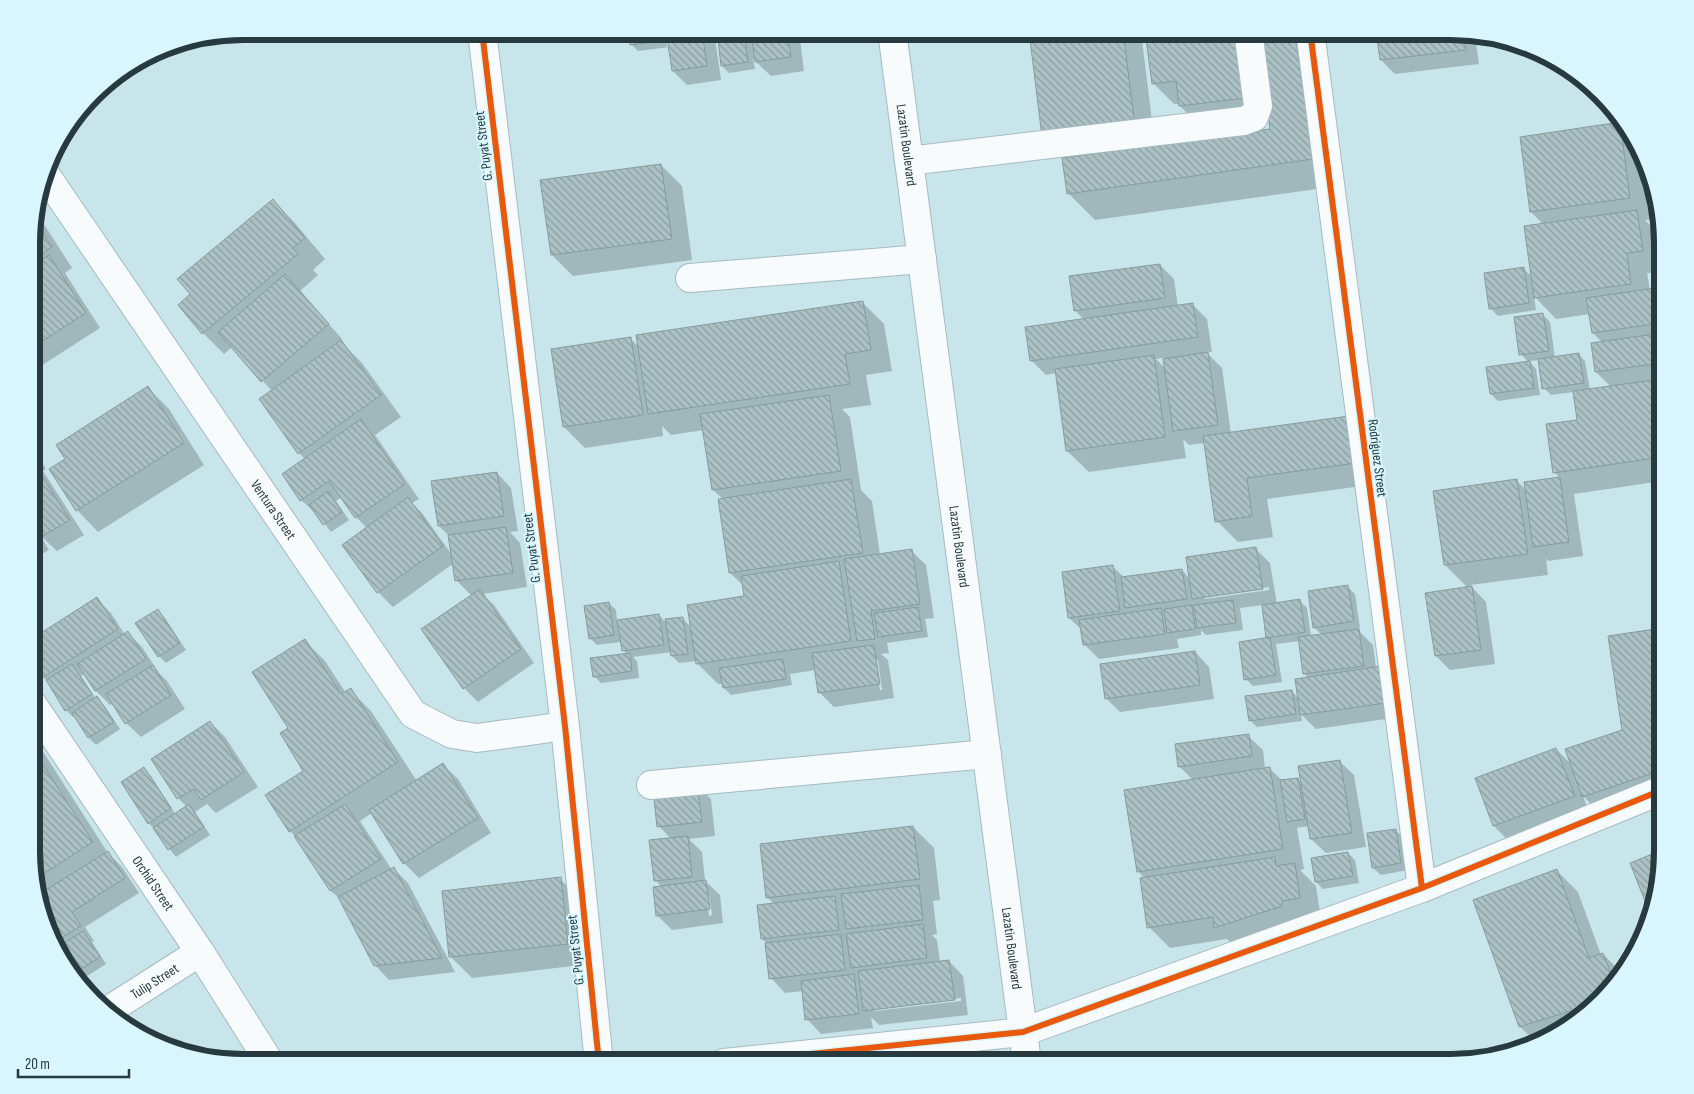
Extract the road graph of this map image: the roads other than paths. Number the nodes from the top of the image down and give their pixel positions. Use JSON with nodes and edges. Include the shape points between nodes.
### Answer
{"nodes":[{"id":1,"x":483,"y":40,"type":"edge"},
{"id":2,"x":893,"y":40,"type":"edge"},
{"id":3,"x":1249,"y":40,"type":"edge"},
{"id":4,"x":1311,"y":40,"type":"edge"},
{"id":5,"x":909,"y":161,"type":"junction"},
{"id":6,"x":50,"y":180,"type":"edge"},
{"id":7,"x":922,"y":259,"type":"junction"},
{"id":8,"x":690,"y":278,"type":"dead end"},
{"id":9,"x":40,"y":715,"type":"edge"},
{"id":10,"x":565,"y":726,"type":"junction"},
{"id":11,"x":987,"y":754,"type":"junction"},
{"id":12,"x":651,"y":785,"type":"dead end"},
{"id":13,"x":1654,"y":793,"type":"edge"},
{"id":14,"x":1422,"y":888,"type":"junction"},
{"id":15,"x":200,"y":952,"type":"junction"},
{"id":16,"x":113,"y":1007,"type":"edge"},
{"id":17,"x":1023,"y":1032,"type":"junction"},
{"id":18,"x":264,"y":1054,"type":"edge"},
{"id":19,"x":598,"y":1054,"type":"edge"},
{"id":20,"x":811,"y":1054,"type":"edge"},
{"id":21,"x":1026,"y":1054,"type":"edge"}],
"edges":[{"from":1,"to":10,"type":"street","name":"G. Puyat Street"},
{"from":2,"to":5,"type":"street","name":"Lazatin Boulevard"},
{"from":3,"to":5,"type":"street","via":[[1258,106],[1254,117],[1243,121]]},
{"from":4,"to":14,"type":"street","name":"Rodriguez Street"},
{"from":5,"to":7,"type":"street","name":"Lazatin Boulevard"},
{"from":6,"to":10,"type":"street","name":"Ventura Street","via":[[413,714],[452,734],[477,738]]},
{"from":7,"to":8,"type":"street"},
{"from":7,"to":11,"type":"street","name":"Lazatin Boulevard"},
{"from":9,"to":15,"type":"street","name":"Orchid Street"},
{"from":10,"to":19,"type":"street","name":"G. Puyat Street"},
{"from":11,"to":12,"type":"street"},
{"from":11,"to":17,"type":"street","name":"Lazatin Boulevard"},
{"from":13,"to":14,"type":"street"},
{"from":14,"to":17,"type":"street"},
{"from":15,"to":16,"type":"street","name":"Tulip Street"},
{"from":15,"to":18,"type":"street","name":"Orchid Street"},
{"from":17,"to":20,"type":"street"},
{"from":17,"to":21,"type":"street","name":"Lazatin Boulevard"}]}
